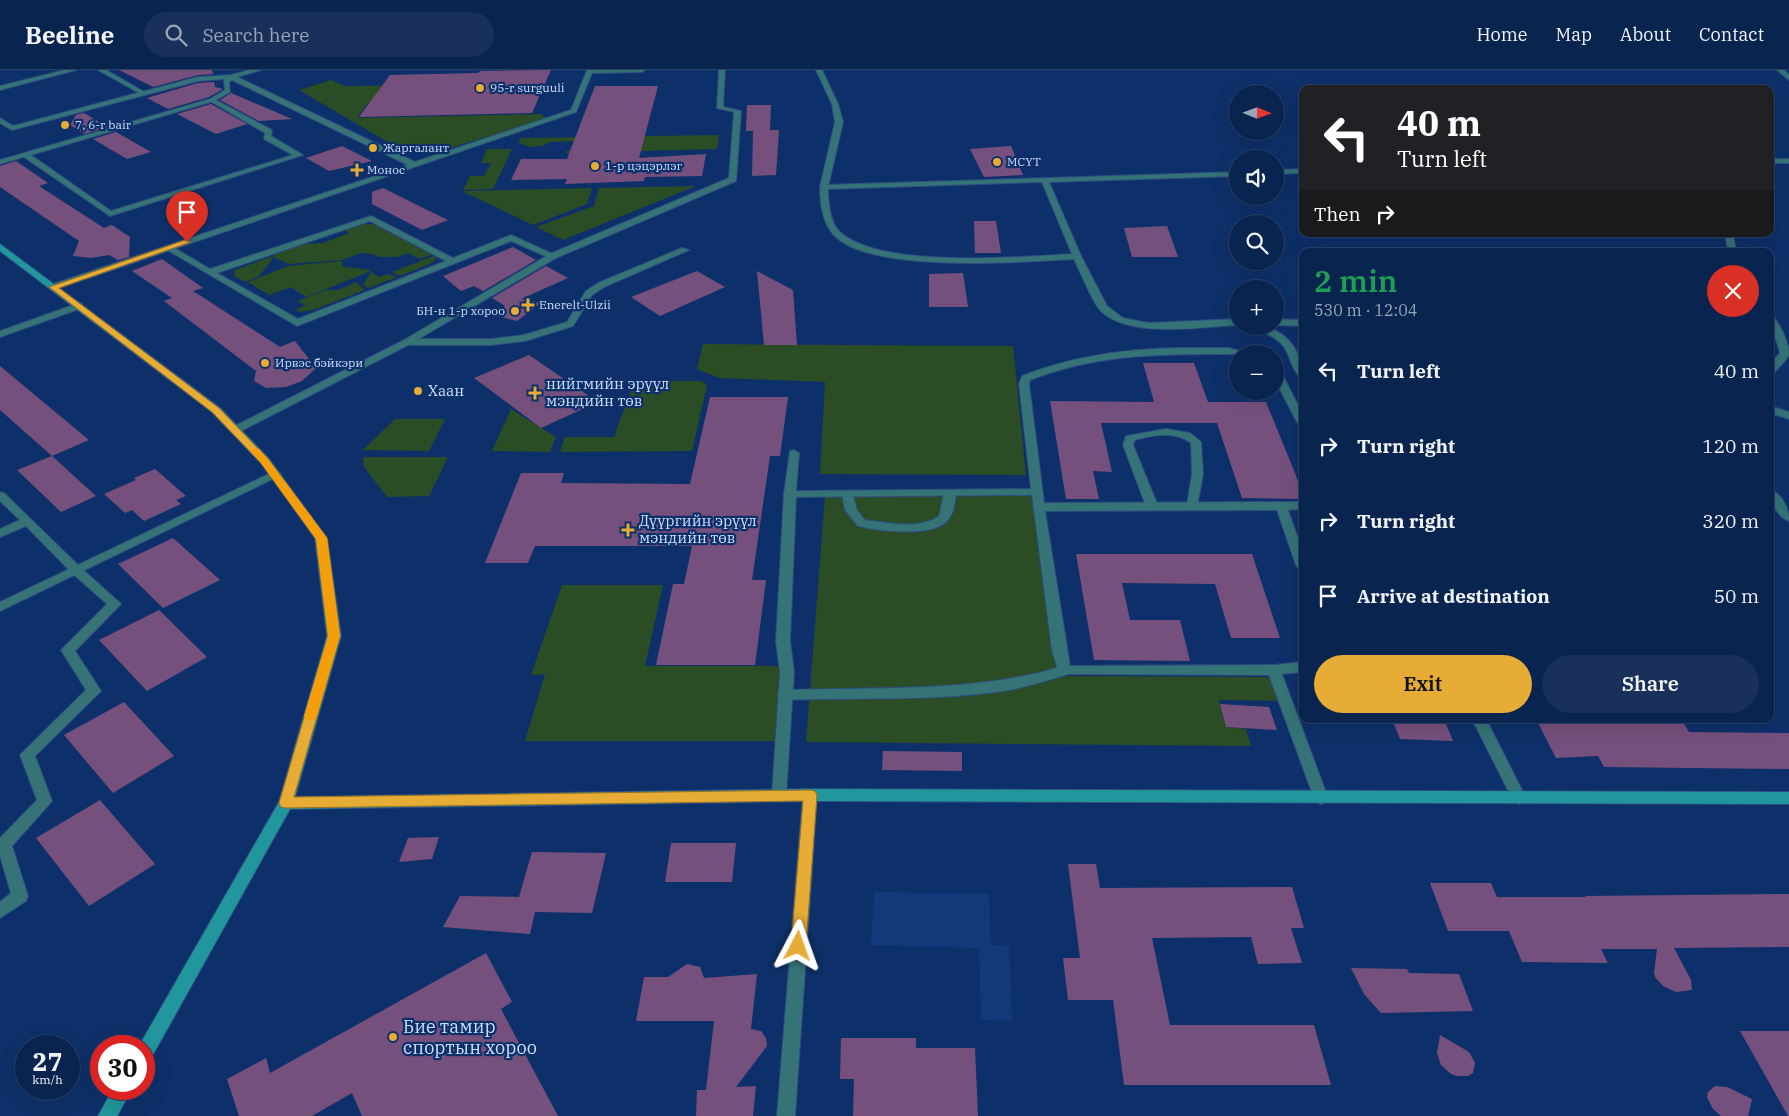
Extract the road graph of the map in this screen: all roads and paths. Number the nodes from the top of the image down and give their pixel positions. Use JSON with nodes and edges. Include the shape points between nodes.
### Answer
{"nodes":[{"id":1,"x":73,"y":70,"type":"edge"},
{"id":2,"x":101,"y":70,"type":"edge"},
{"id":3,"x":258,"y":70,"type":"edge"},
{"id":4,"x":642,"y":70,"type":"edge"},
{"id":5,"x":722,"y":70,"type":"edge"},
{"id":6,"x":819,"y":70,"type":"edge"},
{"id":7,"x":1780,"y":70,"type":"edge"},
{"id":8,"x":231,"y":77,"type":"junction"},
{"id":9,"x":1789,"y":77,"type":"edge"},
{"id":10,"x":0,"y":88,"type":"edge"},
{"id":11,"x":143,"y":93,"type":"junction"},
{"id":12,"x":212,"y":100,"type":"junction"},
{"id":13,"x":0,"y":120,"type":"edge"},
{"id":14,"x":25,"y":155,"type":"junction"},
{"id":15,"x":1774,"y":161,"type":"edge"},
{"id":16,"x":1789,"y":161,"type":"edge"},
{"id":17,"x":0,"y":162,"type":"edge"},
{"id":18,"x":414,"y":165,"type":"junction"},
{"id":19,"x":1284,"y":172,"type":"edge"},
{"id":20,"x":1299,"y":172,"type":"edge"},
{"id":21,"x":1229,"y":174,"type":"edge"},
{"id":22,"x":1045,"y":181,"type":"junction"},
{"id":23,"x":824,"y":187,"type":"junction"},
{"id":24,"x":0,"y":247,"type":"edge"},
{"id":25,"x":168,"y":248,"type":"junction"},
{"id":26,"x":685,"y":250,"type":"dead end"},
{"id":27,"x":553,"y":256,"type":"junction"},
{"id":28,"x":1078,"y":256,"type":"junction"},
{"id":29,"x":453,"y":261,"type":"junction"},
{"id":30,"x":210,"y":272,"type":"junction"},
{"id":31,"x":53,"y":287,"type":"junction"},
{"id":32,"x":79,"y":306,"type":"junction"},
{"id":33,"x":1229,"y":322,"type":"edge"},
{"id":34,"x":1284,"y":322,"type":"edge"},
{"id":35,"x":1299,"y":323,"type":"edge"},
{"id":36,"x":1774,"y":323,"type":"edge"},
{"id":37,"x":0,"y":334,"type":"edge"},
{"id":38,"x":1278,"y":335,"type":"edge"},
{"id":39,"x":407,"y":342,"type":"junction"},
{"id":40,"x":1229,"y":353,"type":"edge"},
{"id":41,"x":1774,"y":366,"type":"edge"},
{"id":42,"x":1299,"y":368,"type":"edge"},
{"id":43,"x":1284,"y":387,"type":"edge"},
{"id":44,"x":1774,"y":410,"type":"edge"},
{"id":45,"x":1299,"y":416,"type":"edge"},
{"id":46,"x":1789,"y":416,"type":"edge"},
{"id":47,"x":235,"y":430,"type":"junction"},
{"id":48,"x":794,"y":453,"type":"dead end"},
{"id":49,"x":274,"y":474,"type":"junction"},
{"id":50,"x":1037,"y":492,"type":"junction"},
{"id":51,"x":950,"y":493,"type":"junction"},
{"id":52,"x":790,"y":494,"type":"junction"},
{"id":53,"x":848,"y":494,"type":"junction"},
{"id":54,"x":0,"y":495,"type":"edge"},
{"id":55,"x":1774,"y":498,"type":"edge"},
{"id":56,"x":1193,"y":505,"type":"junction"},
{"id":57,"x":1152,"y":506,"type":"junction"},
{"id":58,"x":1281,"y":506,"type":"junction"},
{"id":59,"x":1299,"y":506,"type":"edge"},
{"id":60,"x":1040,"y":507,"type":"junction"},
{"id":61,"x":1789,"y":516,"type":"edge"},
{"id":62,"x":28,"y":521,"type":"junction"},
{"id":63,"x":0,"y":533,"type":"edge"},
{"id":64,"x":1299,"y":557,"type":"edge"},
{"id":65,"x":76,"y":570,"type":"junction"},
{"id":66,"x":0,"y":607,"type":"edge"},
{"id":67,"x":1299,"y":667,"type":"edge"},
{"id":68,"x":1274,"y":670,"type":"junction"},
{"id":69,"x":1064,"y":671,"type":"junction"},
{"id":70,"x":785,"y":694,"type":"junction"},
{"id":71,"x":1481,"y":723,"type":"edge"},
{"id":72,"x":810,"y":795,"type":"junction"},
{"id":73,"x":779,"y":796,"type":"junction"},
{"id":74,"x":1321,"y":798,"type":"junction"},
{"id":75,"x":1519,"y":798,"type":"junction"},
{"id":76,"x":1789,"y":798,"type":"edge"},
{"id":77,"x":286,"y":803,"type":"junction"},
{"id":78,"x":0,"y":911,"type":"edge"},
{"id":79,"x":155,"y":1035,"type":"edge"},
{"id":80,"x":117,"y":1100,"type":"edge"},
{"id":81,"x":107,"y":1116,"type":"edge"},
{"id":82,"x":786,"y":1116,"type":"edge"}],
"edges":[{"from":1,"to":10,"type":"street"},
{"from":2,"to":11,"type":"street"},
{"from":3,"to":8,"type":"street"},
{"from":4,"to":18,"type":"street","via":[[590,71],[574,111]]},
{"from":5,"to":27,"type":"street","via":[[720,108],[738,111],[733,179]]},
{"from":6,"to":23,"type":"street","via":[[835,104],[838,122]]},
{"from":7,"to":9,"type":"street"},
{"from":8,"to":11,"type":"street","via":[[198,79]]},
{"from":8,"to":12,"type":"street","via":[[226,81],[228,91]]},
{"from":8,"to":18,"type":"street"},
{"from":11,"to":13,"type":"street","via":[[12,128]]},
{"from":12,"to":14,"type":"street"},
{"from":12,"to":14,"type":"street","via":[[269,132],[267,137],[299,155],[110,214]]},
{"from":14,"to":17,"type":"street"},
{"from":15,"to":16,"type":"street"},
{"from":18,"to":25,"type":"street"},
{"from":19,"to":20,"type":"street"},
{"from":21,"to":22,"type":"street"},
{"from":22,"to":23,"type":"street"},
{"from":22,"to":28,"type":"street"},
{"from":23,"to":28,"type":"street","via":[[824,208],[837,234],[863,249],[905,257],[1019,259]]},
{"from":24,"to":31,"type":"main road"},
{"from":25,"to":30,"type":"street"},
{"from":25,"to":31,"type":"street"},
{"from":26,"to":39,"type":"street","via":[[600,285],[589,293],[570,324],[549,331],[491,342]]},
{"from":27,"to":29,"type":"street","via":[[511,238]]},
{"from":27,"to":39,"type":"street"},
{"from":28,"to":33,"type":"street","via":[[1103,308],[1120,320],[1149,326]]},
{"from":29,"to":30,"type":"street","via":[[372,218]]},
{"from":29,"to":30,"type":"street","via":[[297,322]]},
{"from":31,"to":32,"type":"main road"},
{"from":32,"to":37,"type":"street"},
{"from":32,"to":47,"type":"main road","via":[[216,410]]},
{"from":34,"to":35,"type":"street"},
{"from":36,"to":41,"type":"street","via":[[1785,353]]},
{"from":38,"to":42,"type":"street","via":[[1286,342]]},
{"from":39,"to":47,"type":"street"},
{"from":40,"to":50,"type":"street","via":[[1128,352],[1042,371],[1026,378],[1024,384]]},
{"from":43,"to":45,"type":"street"},
{"from":44,"to":46,"type":"street"},
{"from":47,"to":49,"type":"main road"},
{"from":48,"to":52,"type":"street"},
{"from":49,"to":65,"type":"street"},
{"from":49,"to":77,"type":"main road","via":[[321,538],[334,636]]},
{"from":50,"to":51,"type":"street"},
{"from":50,"to":60,"type":"street"},
{"from":51,"to":53,"type":"street"},
{"from":51,"to":53,"type":"street","via":[[944,518],[938,523],[920,527],[862,523],[851,513]]},
{"from":52,"to":53,"type":"street"},
{"from":52,"to":70,"type":"street","via":[[783,641],[787,672]]},
{"from":54,"to":62,"type":"street"},
{"from":55,"to":61,"type":"street"},
{"from":56,"to":57,"type":"street"},
{"from":56,"to":57,"type":"street","via":[[1199,457],[1196,442],[1186,435],[1170,433],[1140,435],[1130,438],[1128,445]]},
{"from":56,"to":58,"type":"street"},
{"from":57,"to":60,"type":"street"},
{"from":58,"to":59,"type":"street"},
{"from":58,"to":64,"type":"street"},
{"from":60,"to":69,"type":"street"},
{"from":62,"to":63,"type":"street"},
{"from":62,"to":65,"type":"street"},
{"from":65,"to":66,"type":"street"},
{"from":65,"to":78,"type":"street","via":[[114,604],[68,650],[94,691],[27,755],[45,801],[4,844],[20,896]]},
{"from":67,"to":68,"type":"street"},
{"from":68,"to":69,"type":"street"},
{"from":68,"to":74,"type":"street"},
{"from":69,"to":70,"type":"street","via":[[994,687]]},
{"from":70,"to":73,"type":"street"},
{"from":71,"to":75,"type":"street"},
{"from":72,"to":73,"type":"main road"},
{"from":72,"to":74,"type":"main road"},
{"from":72,"to":82,"type":"street"},
{"from":73,"to":77,"type":"main road"},
{"from":74,"to":75,"type":"main road"},
{"from":75,"to":76,"type":"main road"},
{"from":77,"to":79,"type":"main road"},
{"from":80,"to":81,"type":"main road"}]}
